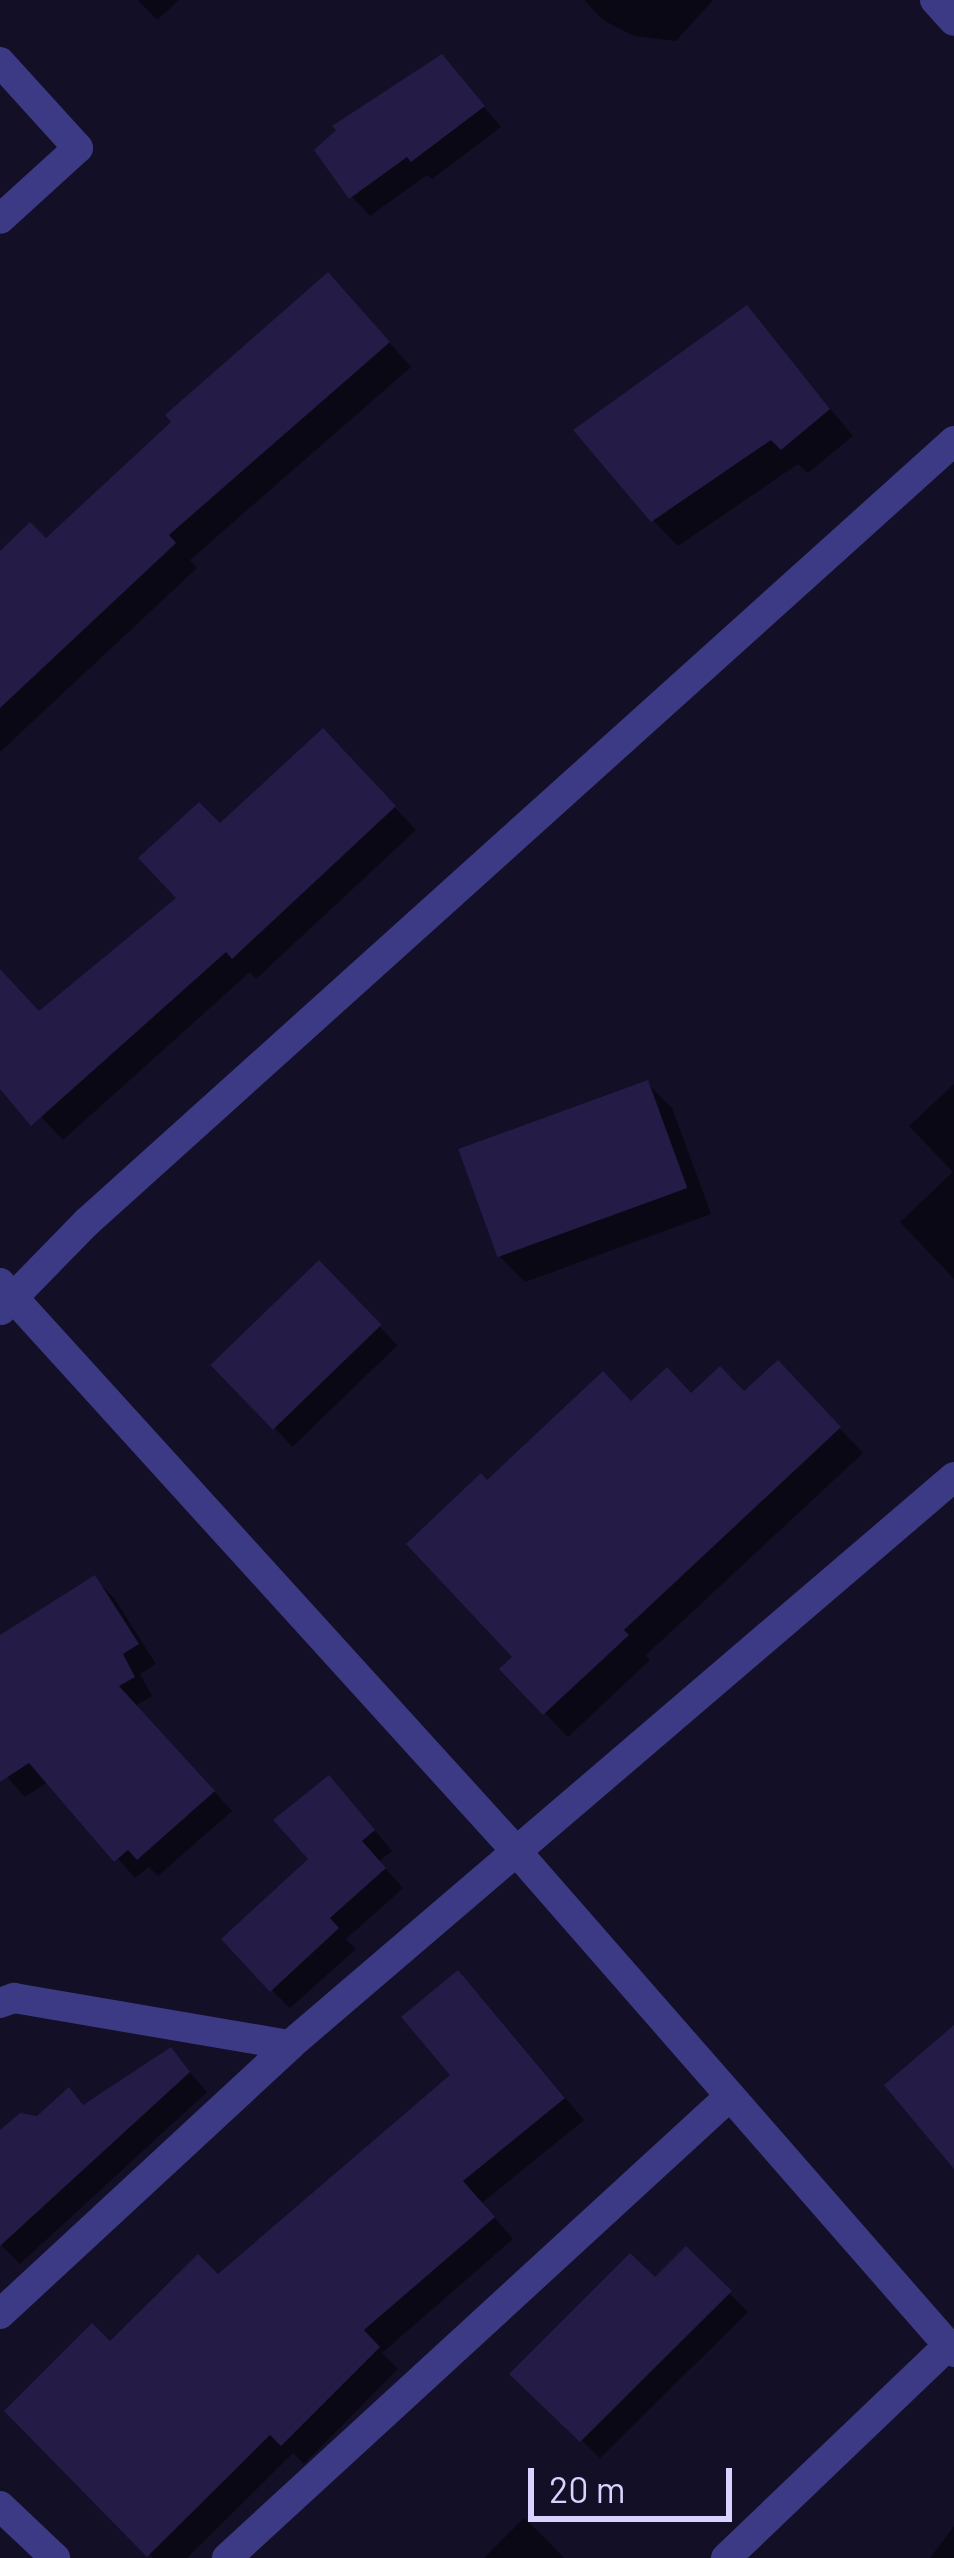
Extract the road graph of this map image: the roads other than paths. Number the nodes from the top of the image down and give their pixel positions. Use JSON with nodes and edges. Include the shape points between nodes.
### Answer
{"nodes":[{"id":1,"x":935,"y":0,"type":"edge"},
{"id":2,"x":954,"y":21,"type":"edge"},
{"id":3,"x":0,"y":62,"type":"edge"},
{"id":4,"x":0,"y":219,"type":"edge"},
{"id":5,"x":954,"y":441,"type":"edge"},
{"id":6,"x":4,"y":1298,"type":"edge"},
{"id":7,"x":954,"y":1477,"type":"edge"},
{"id":8,"x":517,"y":1852,"type":"junction"},
{"id":9,"x":0,"y":2003,"type":"edge"},
{"id":10,"x":290,"y":2045,"type":"junction"},
{"id":11,"x":730,"y":2096,"type":"junction"},
{"id":12,"x":0,"y":2314,"type":"edge"},
{"id":13,"x":951,"y":2349,"type":"edge"},
{"id":14,"x":0,"y":2506,"type":"edge"},
{"id":15,"x":55,"y":2558,"type":"edge"},
{"id":16,"x":227,"y":2558,"type":"edge"},
{"id":17,"x":726,"y":2558,"type":"edge"}],
"edges":[{"from":1,"to":2,"type":"street"},
{"from":3,"to":4,"type":"street","via":[[78,148]]},
{"from":5,"to":6,"type":"street"},
{"from":6,"to":8,"type":"street"},
{"from":7,"to":8,"type":"street"},
{"from":8,"to":10,"type":"street"},
{"from":8,"to":11,"type":"street"},
{"from":9,"to":10,"type":"street","via":[[14,1998]]},
{"from":10,"to":12,"type":"street"},
{"from":11,"to":13,"type":"street"},
{"from":11,"to":16,"type":"street"},
{"from":13,"to":17,"type":"street"},
{"from":14,"to":15,"type":"street"}]}
